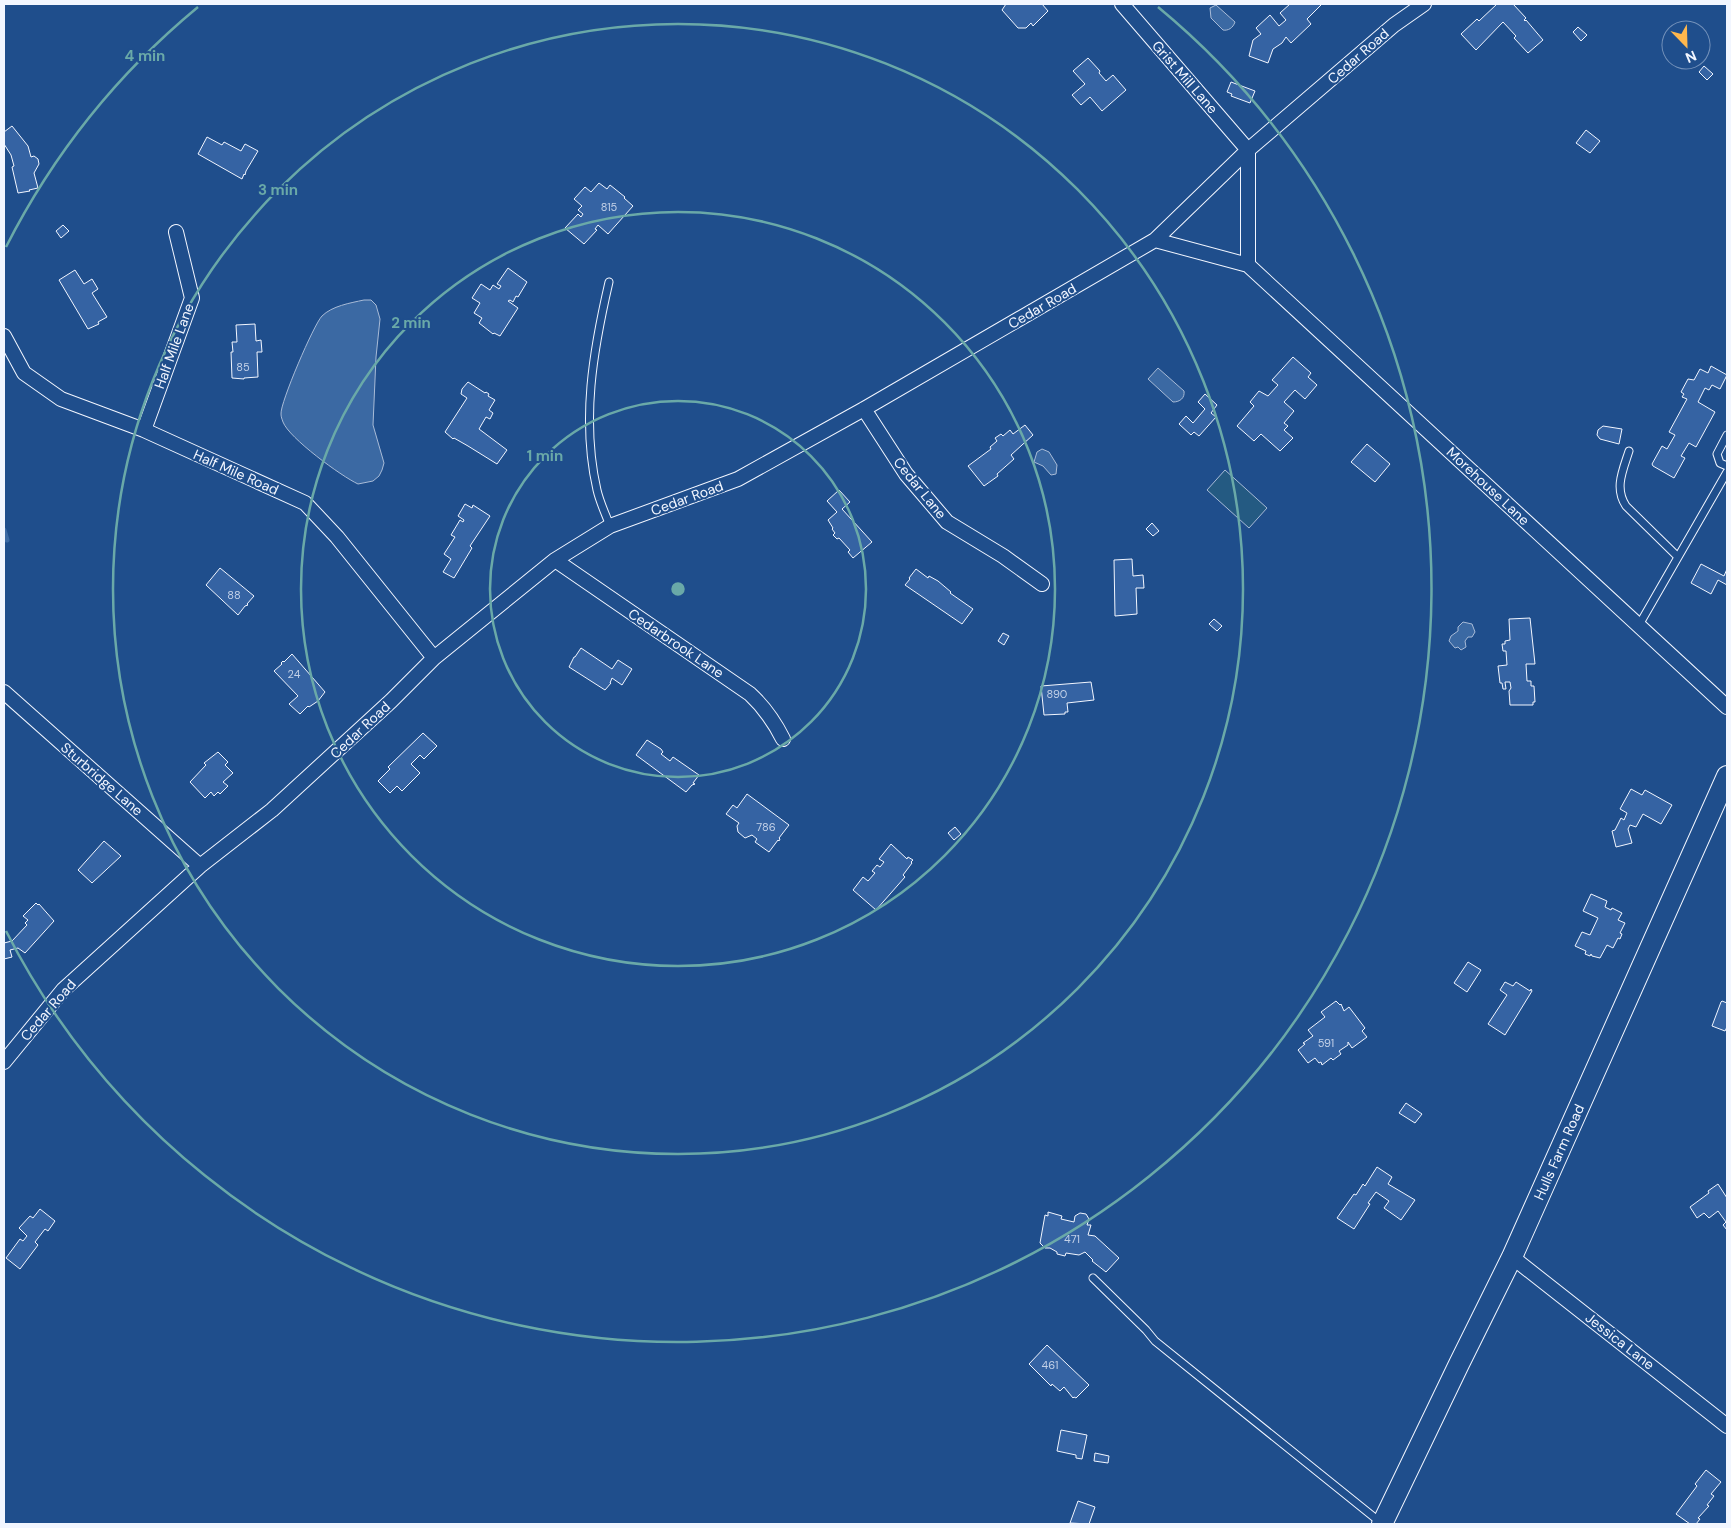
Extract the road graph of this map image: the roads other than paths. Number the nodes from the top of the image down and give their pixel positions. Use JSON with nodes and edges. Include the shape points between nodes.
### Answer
{"nodes":[{"id":1,"x":1122,"y":4,"type":"edge"},
{"id":2,"x":1424,"y":4,"type":"edge"},
{"id":3,"x":1248,"y":150,"type":"junction"},
{"id":4,"x":176,"y":232,"type":"dead end"},
{"id":5,"x":1155,"y":240,"type":"junction"},
{"id":6,"x":1248,"y":264,"type":"junction"},
{"id":7,"x":609,"y":282,"type":"dead end"},
{"id":8,"x":4,"y":336,"type":"edge"},
{"id":9,"x":864,"y":409,"type":"junction"},
{"id":10,"x":144,"y":430,"type":"junction"},
{"id":11,"x":1727,"y":435,"type":"edge"},
{"id":12,"x":1629,"y":451,"type":"dead end"},
{"id":13,"x":1727,"y":466,"type":"edge"},
{"id":14,"x":1727,"y":472,"type":"edge"},
{"id":15,"x":610,"y":526,"type":"junction"},
{"id":16,"x":1678,"y":557,"type":"junction"},
{"id":17,"x":555,"y":560,"type":"junction"},
{"id":18,"x":1042,"y":584,"type":"dead end"},
{"id":19,"x":1639,"y":625,"type":"junction"},
{"id":20,"x":434,"y":658,"type":"junction"},
{"id":21,"x":4,"y":692,"type":"edge"},
{"id":22,"x":1727,"y":707,"type":"edge"},
{"id":23,"x":783,"y":739,"type":"dead end"},
{"id":24,"x":1727,"y":776,"type":"edge"},
{"id":25,"x":200,"y":866,"type":"junction"},
{"id":26,"x":4,"y":1062,"type":"edge"},
{"id":27,"x":1512,"y":1257,"type":"junction"},
{"id":28,"x":1093,"y":1278,"type":"dead end"},
{"id":29,"x":1727,"y":1426,"type":"edge"},
{"id":30,"x":1382,"y":1524,"type":"edge"}],
"edges":[{"from":1,"to":3,"type":"street","name":"Grist Mill Lane"},
{"from":2,"to":3,"type":"street","name":"Cedar Road","via":[[1394,25]]},
{"from":3,"to":5,"type":"street","name":"Cedar Road"},
{"from":3,"to":6,"type":"street"},
{"from":4,"to":10,"type":"street","name":"Half Mile Lane","via":[[192,298]]},
{"from":5,"to":6,"type":"street","name":"Morehouse Lane"},
{"from":5,"to":9,"type":"street","name":"Cedar Road"},
{"from":6,"to":19,"type":"street","name":"Morehouse Lane"},
{"from":7,"to":15,"type":"lane","via":[[593,363],[588,415],[597,492]]},
{"from":8,"to":10,"type":"street","name":"Half Mile Road","via":[[24,373],[61,399]]},
{"from":9,"to":15,"type":"street","name":"Cedar Road","via":[[738,479]]},
{"from":9,"to":18,"type":"street","name":"Cedar Lane","via":[[906,474],[948,522]]},
{"from":10,"to":20,"type":"street","name":"Half Mile Road","via":[[305,503],[337,537]]},
{"from":11,"to":13,"type":"lane","via":[[1717,454],[1720,463]]},
{"from":12,"to":16,"type":"lane","via":[[1621,476],[1620,498]]},
{"from":14,"to":16,"type":"lane"},
{"from":15,"to":17,"type":"street","name":"Cedar Road"},
{"from":16,"to":19,"type":"lane"},
{"from":17,"to":20,"type":"street","name":"Cedar Road"},
{"from":17,"to":23,"type":"street","name":"Cedarbrook Lane","via":[[750,694],[772,718]]},
{"from":19,"to":22,"type":"street","name":"Morehouse Lane"},
{"from":20,"to":25,"type":"street","name":"Cedar Road","via":[[272,810]]},
{"from":21,"to":25,"type":"street","name":"Sturbridge Lane"},
{"from":24,"to":27,"type":"main road","name":"Hulls Farm Road"},
{"from":25,"to":26,"type":"street","name":"Cedar Road","via":[[63,990]]},
{"from":27,"to":29,"type":"street","name":"Jessica Lane"},
{"from":27,"to":30,"type":"main road","name":"Hulls Farm Road"},
{"from":28,"to":30,"type":"lane","via":[[1155,1342]]}]}
